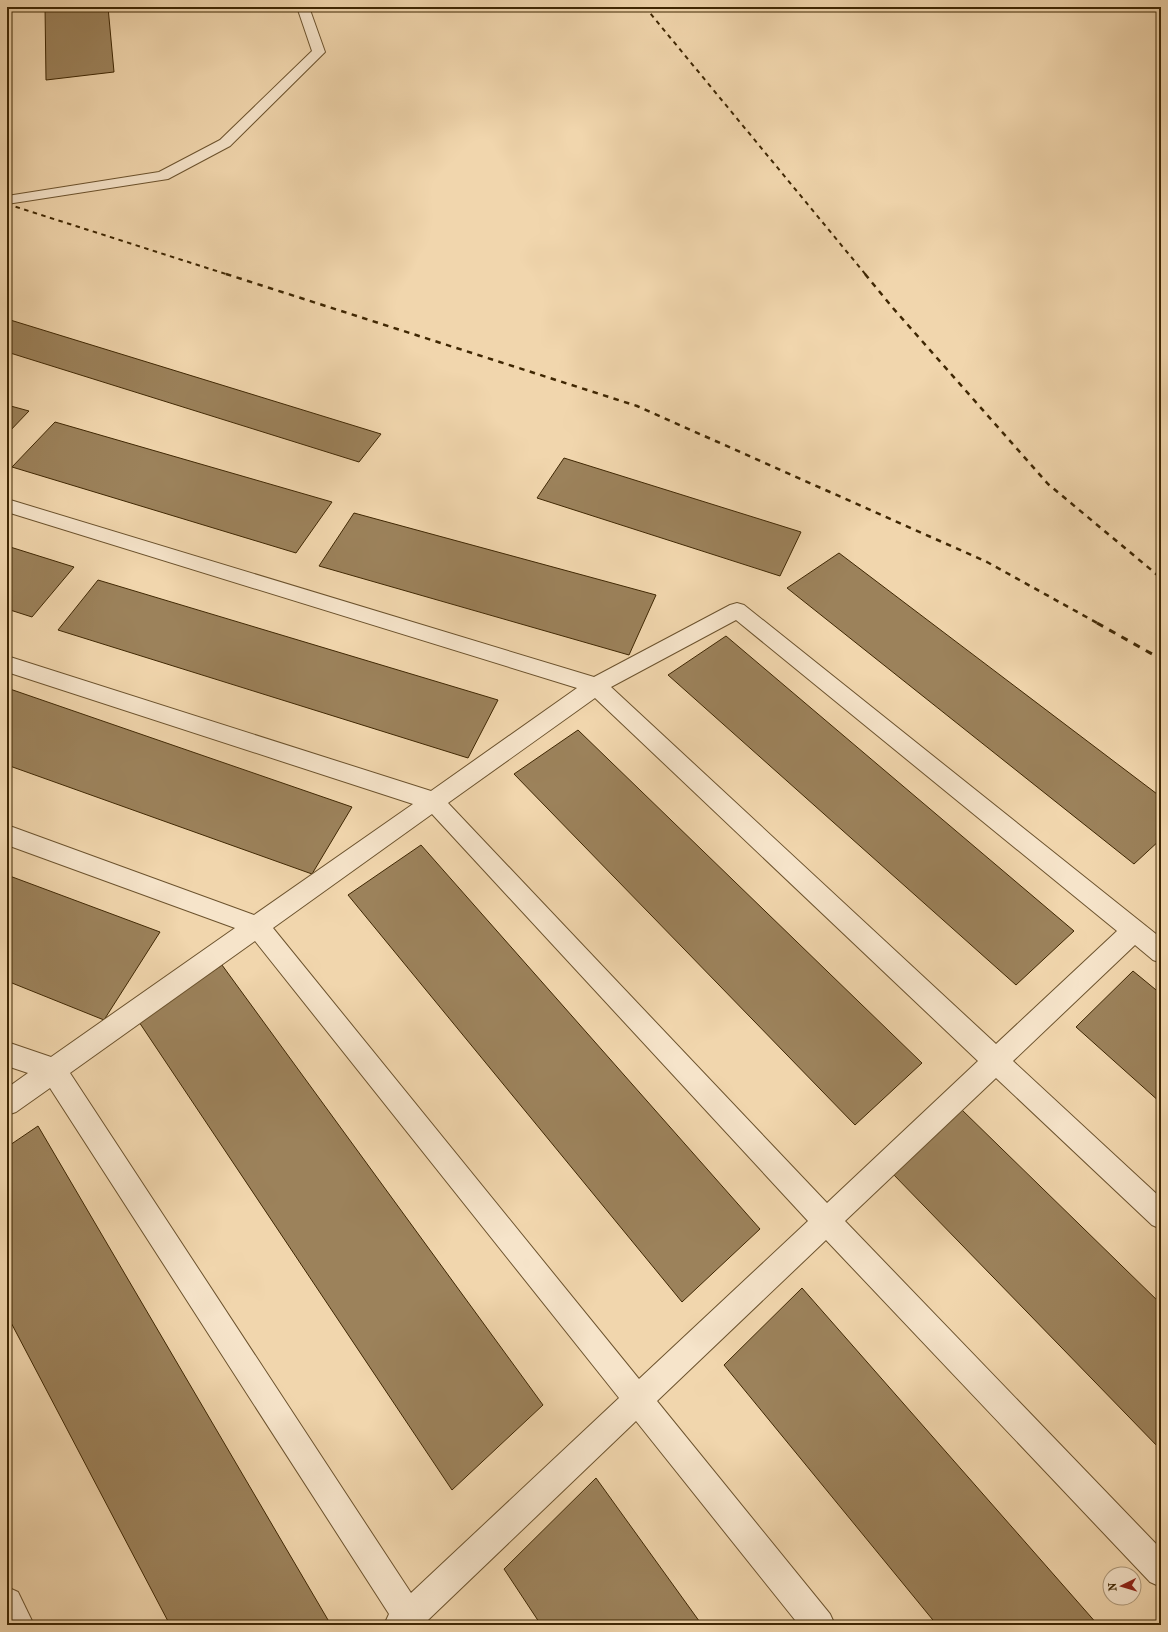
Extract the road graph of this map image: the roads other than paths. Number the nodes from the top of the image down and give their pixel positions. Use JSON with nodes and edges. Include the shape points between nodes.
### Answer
{"nodes":[{"id":1,"x":303,"y":7,"type":"edge"},
{"id":2,"x":7,"y":200,"type":"edge"},
{"id":3,"x":7,"y":505,"type":"edge"},
{"id":4,"x":7,"y":664,"type":"edge"},
{"id":5,"x":596,"y":686,"type":"junction"},
{"id":6,"x":433,"y":801,"type":"junction"},
{"id":7,"x":7,"y":835,"type":"edge"},
{"id":8,"x":257,"y":926,"type":"junction"},
{"id":9,"x":1134,"y":930,"type":"junction"},
{"id":10,"x":1161,"y":952,"type":"edge"},
{"id":11,"x":7,"y":1054,"type":"edge"},
{"id":12,"x":996,"y":1061,"type":"junction"},
{"id":13,"x":53,"y":1070,"type":"junction"},
{"id":14,"x":7,"y":1102,"type":"edge"},
{"id":15,"x":1161,"y":1216,"type":"edge"},
{"id":16,"x":827,"y":1222,"type":"junction"},
{"id":17,"x":637,"y":1400,"type":"junction"},
{"id":18,"x":1161,"y":1571,"type":"edge"},
{"id":19,"x":7,"y":1603,"type":"edge"},
{"id":20,"x":407,"y":1622,"type":"edge"},
{"id":21,"x":18,"y":1625,"type":"edge"},
{"id":22,"x":819,"y":1625,"type":"edge"}],
"edges":[{"from":1,"to":2,"type":"street","via":[[319,52],[225,143],[163,176]]},
{"from":3,"to":5,"type":"street"},
{"from":4,"to":6,"type":"street"},
{"from":5,"to":6,"type":"street"},
{"from":5,"to":9,"type":"street","via":[[737,610]]},
{"from":5,"to":12,"type":"street"},
{"from":6,"to":8,"type":"street"},
{"from":6,"to":16,"type":"street"},
{"from":7,"to":8,"type":"street"},
{"from":8,"to":13,"type":"street"},
{"from":8,"to":17,"type":"street"},
{"from":9,"to":10,"type":"street"},
{"from":9,"to":12,"type":"street"},
{"from":11,"to":13,"type":"street"},
{"from":12,"to":15,"type":"street"},
{"from":12,"to":16,"type":"street"},
{"from":13,"to":14,"type":"street"},
{"from":13,"to":20,"type":"street"},
{"from":16,"to":17,"type":"street"},
{"from":16,"to":18,"type":"street"},
{"from":17,"to":20,"type":"street"},
{"from":17,"to":22,"type":"street"},
{"from":19,"to":21,"type":"street"}]}
